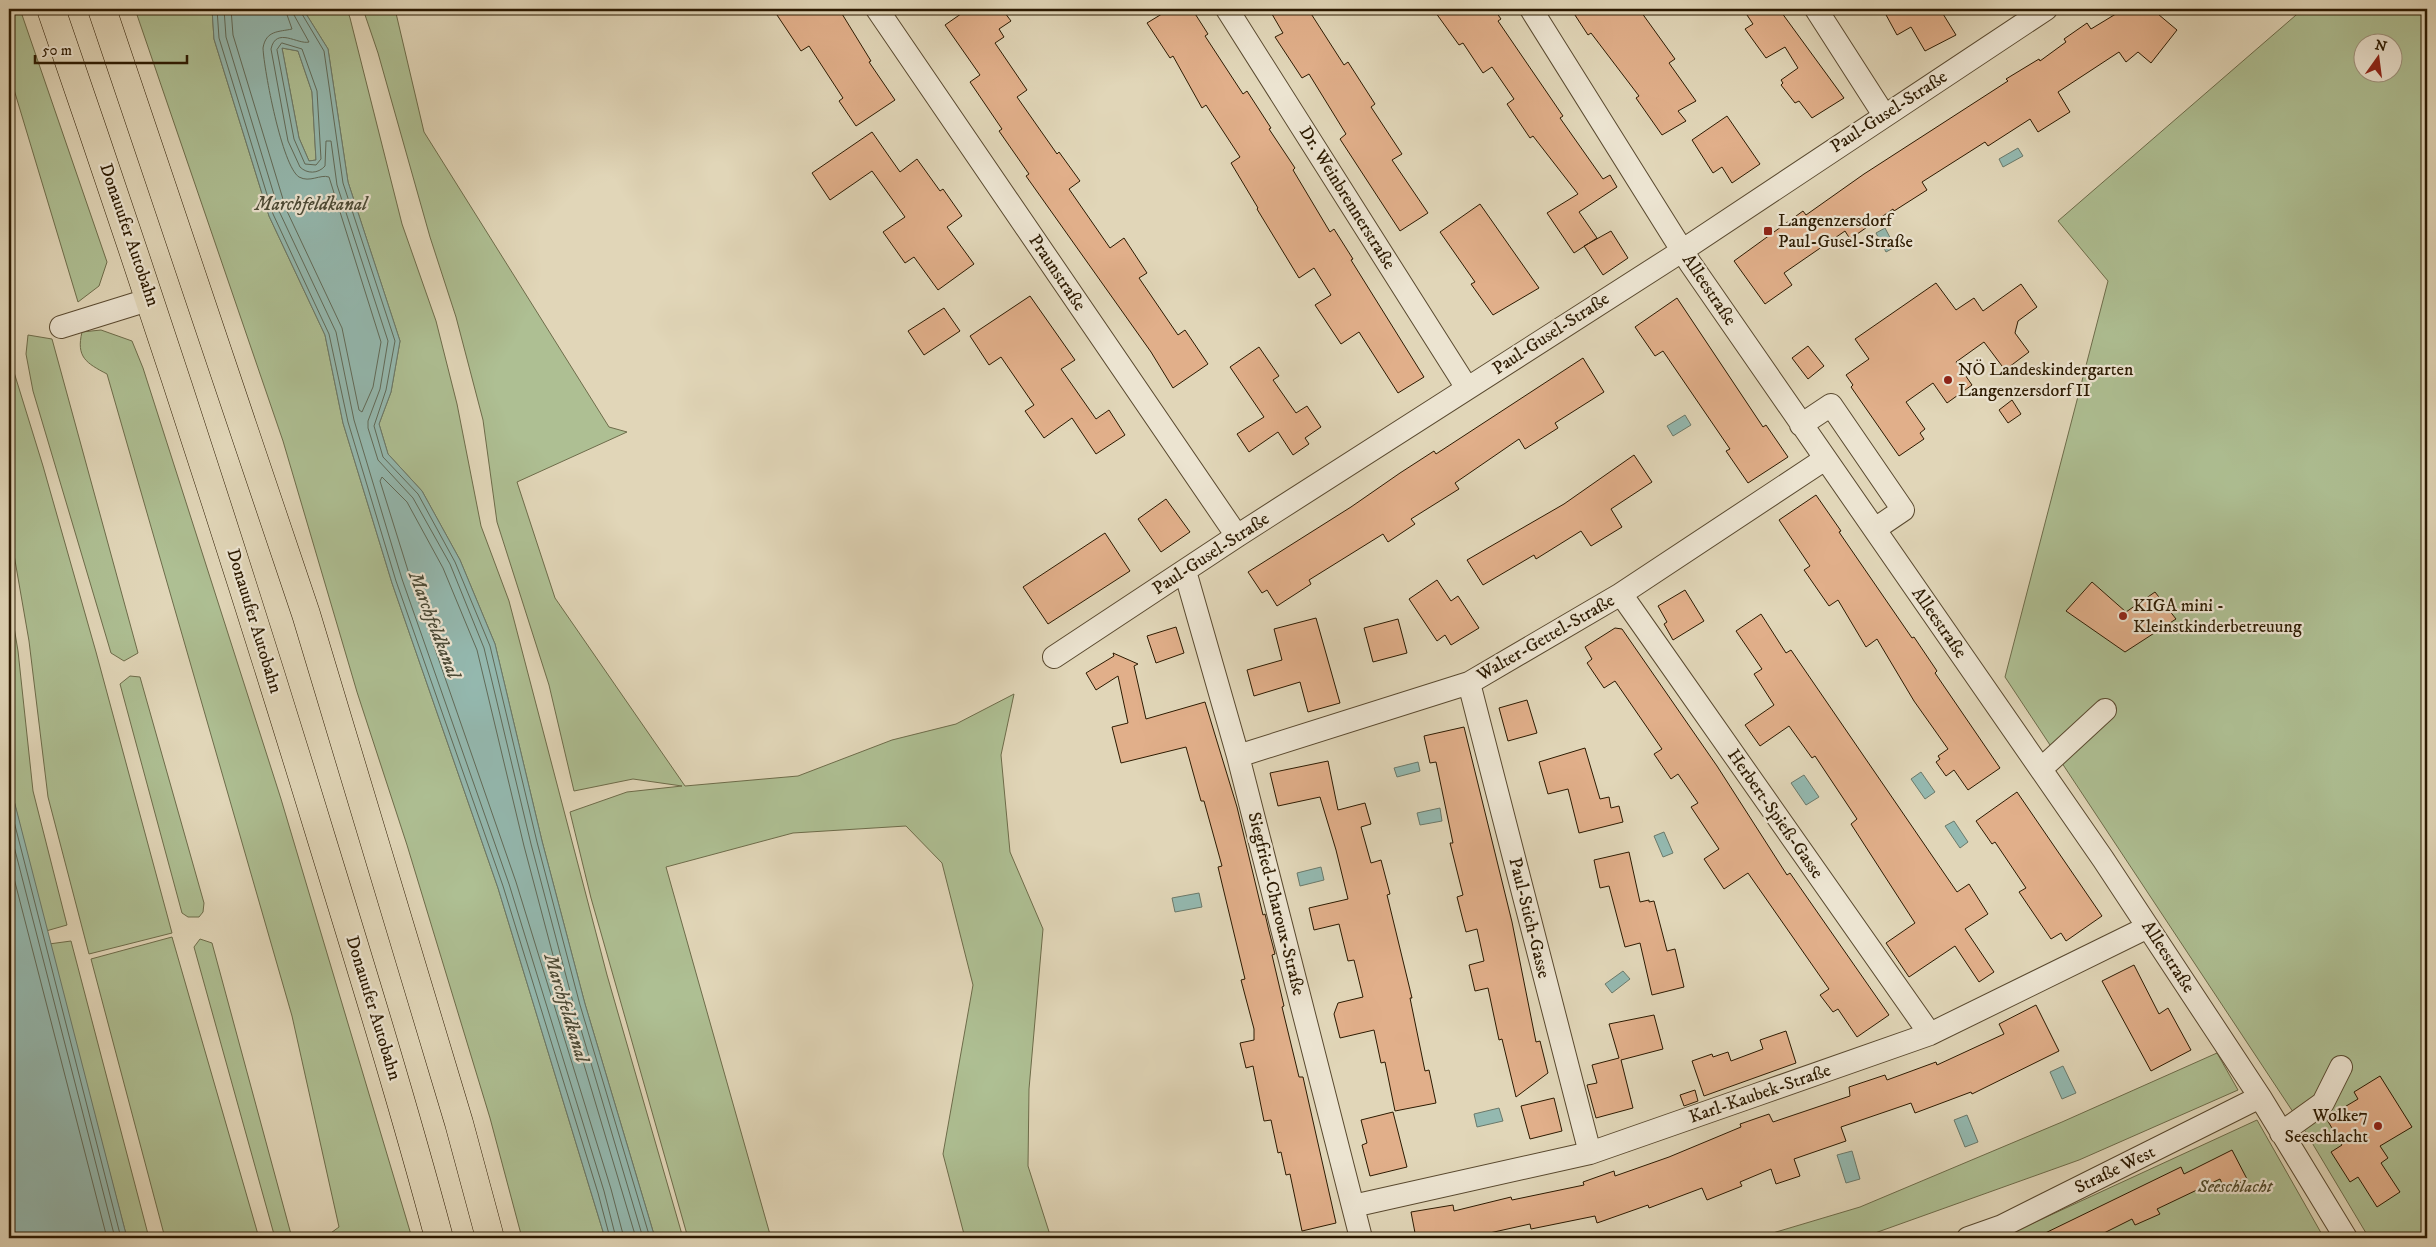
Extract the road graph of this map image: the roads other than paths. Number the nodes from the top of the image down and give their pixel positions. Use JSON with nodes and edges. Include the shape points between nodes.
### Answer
{"nodes":[{"id":1,"x":51,"y":9,"type":"edge"},
{"id":2,"x":102,"y":9,"type":"edge"},
{"id":3,"x":877,"y":9,"type":"edge"},
{"id":4,"x":1227,"y":9,"type":"edge"},
{"id":5,"x":1530,"y":9,"type":"edge"},
{"id":6,"x":1816,"y":9,"type":"edge"},
{"id":7,"x":2046,"y":9,"type":"edge"},
{"id":8,"x":1884,"y":115,"type":"junction"},
{"id":9,"x":1682,"y":250,"type":"junction"},
{"id":10,"x":151,"y":299,"type":"junction"},
{"id":11,"x":61,"y":327,"type":"dead end"},
{"id":12,"x":1467,"y":388,"type":"junction"},
{"id":13,"x":1801,"y":425,"type":"junction"},
{"id":14,"x":1825,"y":459,"type":"junction"},
{"id":15,"x":1874,"y":530,"type":"junction"},
{"id":16,"x":1237,"y":536,"type":"junction"},
{"id":17,"x":1185,"y":571,"type":"junction"},
{"id":18,"x":1621,"y":594,"type":"junction"},
{"id":19,"x":1054,"y":657,"type":"dead end"},
{"id":20,"x":1469,"y":683,"type":"junction"},
{"id":21,"x":2105,"y":710,"type":"dead end"},
{"id":22,"x":1238,"y":756,"type":"junction"},
{"id":23,"x":2041,"y":769,"type":"junction"},
{"id":24,"x":2148,"y":927,"type":"junction"},
{"id":25,"x":1930,"y":1034,"type":"junction"},
{"id":26,"x":2341,"y":1068,"type":"dead end"},
{"id":27,"x":2260,"y":1097,"type":"junction"},
{"id":28,"x":2281,"y":1133,"type":"junction"},
{"id":29,"x":1590,"y":1153,"type":"junction"},
{"id":30,"x":1353,"y":1206,"type":"junction"},
{"id":31,"x":439,"y":1238,"type":"edge"},
{"id":32,"x":490,"y":1238,"type":"edge"},
{"id":33,"x":1361,"y":1238,"type":"edge"},
{"id":34,"x":1968,"y":1238,"type":"edge"},
{"id":35,"x":2346,"y":1238,"type":"edge"}],
"edges":[{"from":1,"to":10,"type":"highway","name":"Donauufer Autobahn"},
{"from":2,"to":32,"type":"highway","via":[[306,614],[456,1113]]},
{"from":3,"to":16,"type":"street","name":"Praunstraße"},
{"from":4,"to":12,"type":"street","name":"Dr. Weinbrennerstraße"},
{"from":5,"to":9,"type":"street","name":"Alleestraße"},
{"from":6,"to":8,"type":"street"},
{"from":7,"to":8,"type":"street","name":"Paul-Gusel-Straße"},
{"from":8,"to":9,"type":"street","name":"Paul-Gusel-Straße"},
{"from":9,"to":12,"type":"street","name":"Paul-Gusel-Straße"},
{"from":9,"to":13,"type":"street","name":"Alleestraße"},
{"from":10,"to":11,"type":"street"},
{"from":10,"to":31,"type":"highway","name":"Donauufer Autobahn","via":[[262,642],[410,1128]]},
{"from":12,"to":16,"type":"street","name":"Paul-Gusel-Straße"},
{"from":13,"to":14,"type":"street","name":"Alleestraße"},
{"from":13,"to":15,"type":"street","via":[[1831,405],[1903,510]]},
{"from":14,"to":15,"type":"street","name":"Alleestraße"},
{"from":14,"to":18,"type":"street","name":"Walter-Gettel-Straße"},
{"from":15,"to":23,"type":"street","name":"Alleestraße"},
{"from":16,"to":17,"type":"street","name":"Paul-Gusel-Straße"},
{"from":17,"to":19,"type":"street","name":"Paul-Gusel-Straße"},
{"from":17,"to":22,"type":"street","name":"Siegfried-Charoux-Straße"},
{"from":18,"to":20,"type":"street","name":"Walter-Gettel-Straße"},
{"from":18,"to":25,"type":"street","name":"Herbert-Spieß-Gasse"},
{"from":20,"to":22,"type":"street","name":"Walter-Gettel-Straße"},
{"from":20,"to":29,"type":"street","name":"Paul-Stich-Gasse"},
{"from":21,"to":23,"type":"street"},
{"from":22,"to":30,"type":"street","name":"Siegfried-Charoux-Straße"},
{"from":23,"to":24,"type":"street","name":"Alleestraße"},
{"from":24,"to":25,"type":"street","name":"Karl-Kaubek-Straße"},
{"from":24,"to":27,"type":"street","name":"Alleestraße"},
{"from":25,"to":29,"type":"street","name":"Karl-Kaubek-Straße"},
{"from":26,"to":28,"type":"street","via":[[2323,1103]]},
{"from":27,"to":28,"type":"street","name":"Alleestraße"},
{"from":27,"to":34,"type":"street","name":"Straße West","via":[[2002,1226]]},
{"from":28,"to":35,"type":"street","name":"Alleestraße"},
{"from":29,"to":30,"type":"street","name":"Karl-Kaubek-Straße"},
{"from":30,"to":33,"type":"street","name":"Siegfried-Charoux-Straße"}]}
